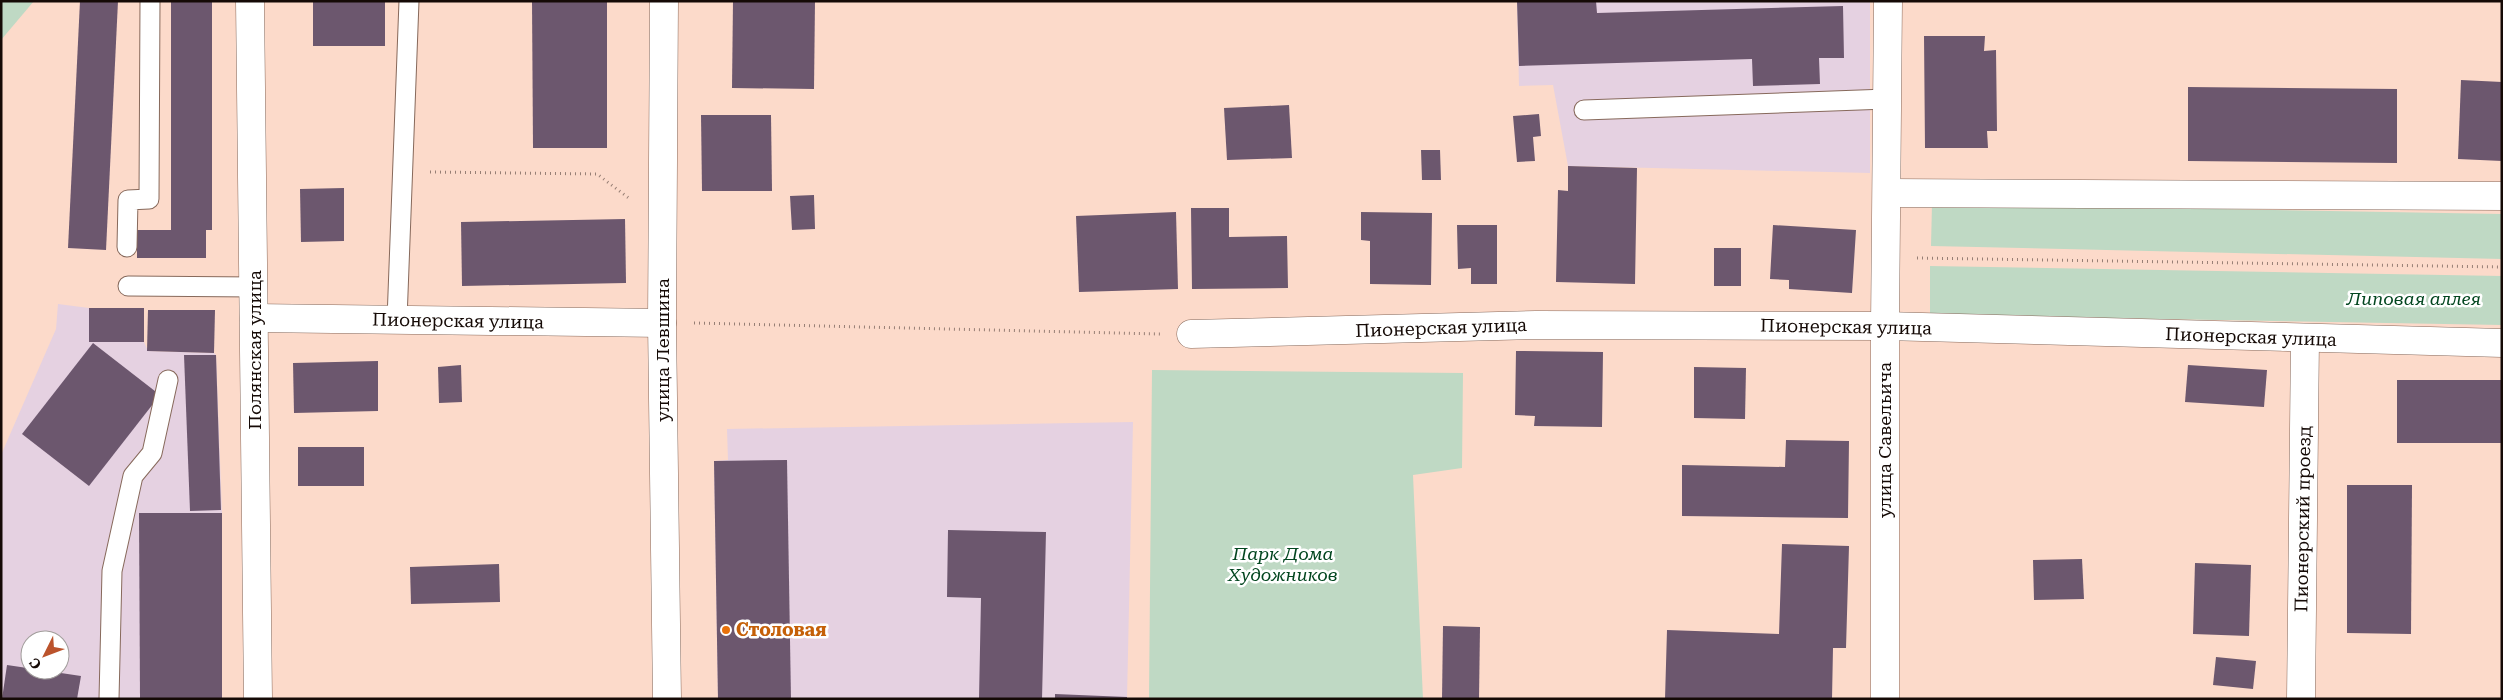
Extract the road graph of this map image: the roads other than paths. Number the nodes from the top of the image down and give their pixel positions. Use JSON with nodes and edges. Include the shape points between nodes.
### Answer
{"nodes":[{"id":1,"x":150,"y":1,"type":"edge"},
{"id":2,"x":250,"y":1,"type":"edge"},
{"id":3,"x":408,"y":1,"type":"edge"},
{"id":4,"x":664,"y":1,"type":"edge"},
{"id":5,"x":1888,"y":1,"type":"edge"},
{"id":6,"x":1887,"y":99,"type":"junction"},
{"id":7,"x":1584,"y":110,"type":"dead end"},
{"id":8,"x":1887,"y":193,"type":"junction"},
{"id":9,"x":2502,"y":196,"type":"edge"},
{"id":10,"x":127,"y":247,"type":"dead end"},
{"id":11,"x":128,"y":286,"type":"dead end"},
{"id":12,"x":255,"y":287,"type":"junction"},
{"id":13,"x":254,"y":318,"type":"junction"},
{"id":14,"x":397,"y":320,"type":"junction"},
{"id":15,"x":662,"y":323,"type":"junction"},
{"id":16,"x":1885,"y":326,"type":"junction"},
{"id":17,"x":1191,"y":334,"type":"road end"},
{"id":18,"x":2305,"y":339,"type":"junction"},
{"id":19,"x":2502,"y":343,"type":"edge"},
{"id":20,"x":168,"y":380,"type":"dead end"},
{"id":21,"x":109,"y":699,"type":"edge"},
{"id":22,"x":258,"y":699,"type":"edge"},
{"id":23,"x":667,"y":699,"type":"edge"},
{"id":24,"x":1886,"y":699,"type":"edge"},
{"id":25,"x":2301,"y":699,"type":"edge"}],
"edges":[{"from":1,"to":10,"type":"lane","via":[[149,199],[128,200]]},
{"from":2,"to":12,"type":"street","name":"Полянская улица"},
{"from":3,"to":14,"type":"lane"},
{"from":4,"to":15,"type":"street","name":"улица Левшина"},
{"from":5,"to":6,"type":"street","name":"улица Савельича"},
{"from":6,"to":7,"type":"lane"},
{"from":6,"to":8,"type":"street","name":"улица Савельича"},
{"from":8,"to":9,"type":"street"},
{"from":8,"to":16,"type":"street","name":"улица Савельича"},
{"from":11,"to":12,"type":"lane"},
{"from":12,"to":13,"type":"street","name":"Полянская улица"},
{"from":13,"to":14,"type":"street","name":"Пионерская улица"},
{"from":13,"to":22,"type":"street","name":"Полянская улица"},
{"from":14,"to":15,"type":"street","name":"Пионерская улица"},
{"from":15,"to":23,"type":"street","name":"улица Левшина"},
{"from":16,"to":17,"type":"street","name":"Пионерская улица","via":[[1536,325]]},
{"from":16,"to":18,"type":"street","name":"Пионерская улица"},
{"from":16,"to":24,"type":"street","name":"улица Савельича"},
{"from":18,"to":19,"type":"street","name":"Пионерская улица"},
{"from":18,"to":25,"type":"street","name":"Пионерский проезд"},
{"from":20,"to":21,"type":"lane","via":[[152,453],[133,476],[112,571]]}]}
